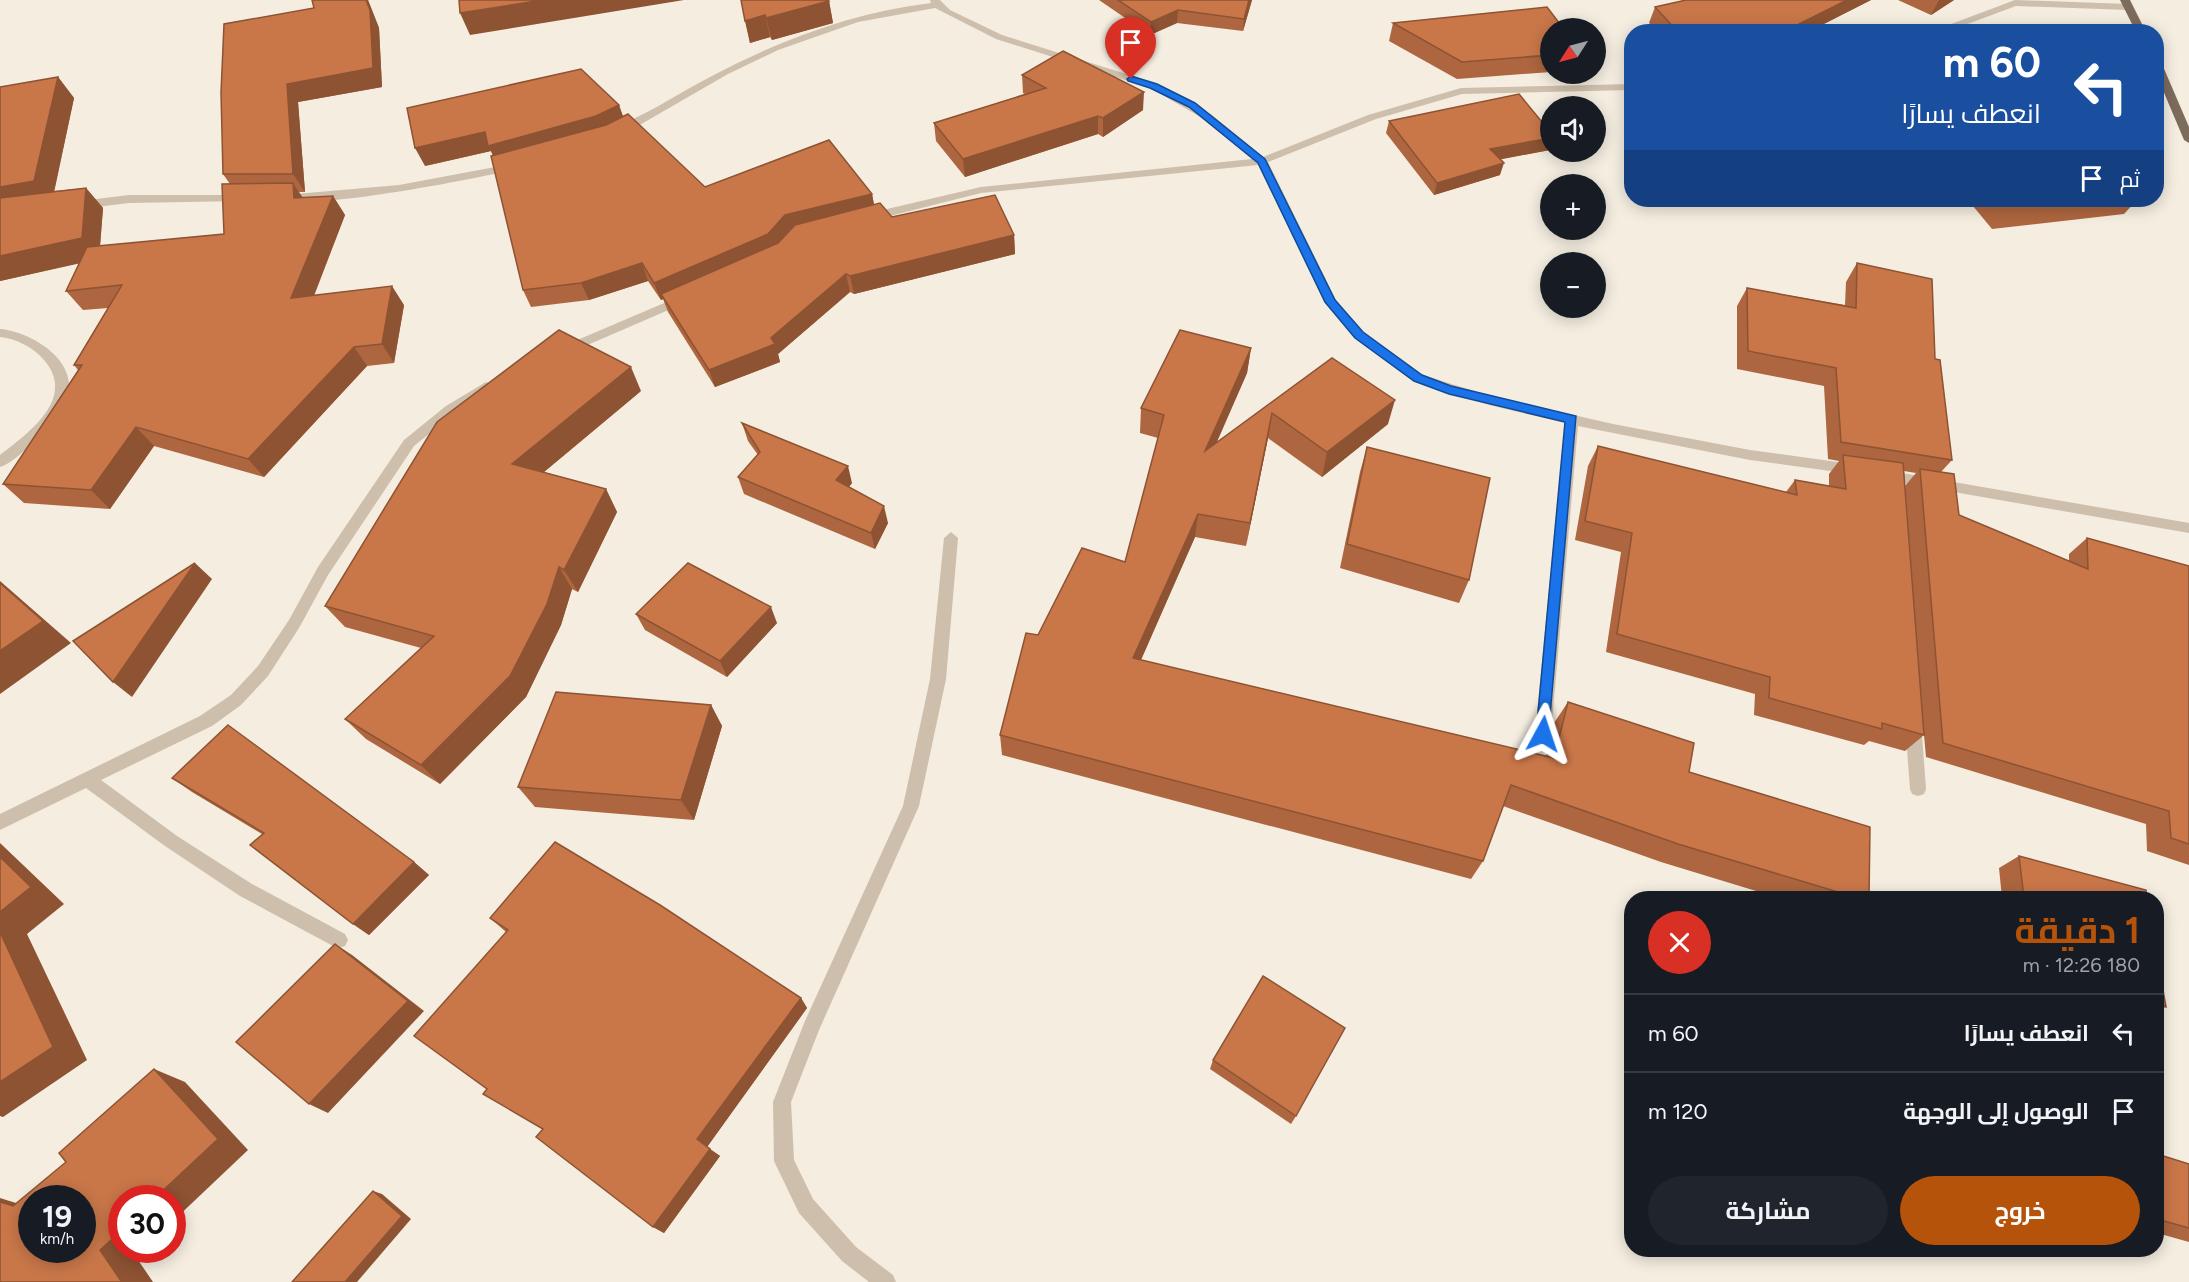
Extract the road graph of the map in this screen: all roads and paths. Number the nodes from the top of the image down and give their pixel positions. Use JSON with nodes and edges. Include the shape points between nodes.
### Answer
{"nodes":[{"id":1,"x":936,"y":2,"type":"edge"},
{"id":2,"x":2127,"y":3,"type":"edge"},
{"id":3,"x":1957,"y":24,"type":"edge"},
{"id":4,"x":2137,"y":24,"type":"edge"},
{"id":5,"x":2164,"y":81,"type":"edge"},
{"id":6,"x":1624,"y":87,"type":"edge"},
{"id":7,"x":608,"y":138,"type":"edge"},
{"id":8,"x":2189,"y":140,"type":"edge"},
{"id":9,"x":1262,"y":161,"type":"junction"},
{"id":10,"x":524,"y":163,"type":"edge"},
{"id":11,"x":67,"y":206,"type":"edge"},
{"id":12,"x":860,"y":220,"type":"edge"},
{"id":13,"x":692,"y":295,"type":"edge"},
{"id":14,"x":0,"y":333,"type":"edge"},
{"id":15,"x":555,"y":354,"type":"edge"},
{"id":16,"x":498,"y":381,"type":"edge"},
{"id":17,"x":1572,"y":419,"type":"junction"},
{"id":18,"x":0,"y":462,"type":"edge"},
{"id":19,"x":2189,"y":528,"type":"edge"},
{"id":20,"x":951,"y":538,"type":"dead end"},
{"id":21,"x":1912,"y":708,"type":"edge"},
{"id":22,"x":1543,"y":734,"type":"dead end"},
{"id":23,"x":86,"y":779,"type":"junction"},
{"id":24,"x":1918,"y":789,"type":"dead end"},
{"id":25,"x":0,"y":822,"type":"edge"},
{"id":26,"x":339,"y":940,"type":"edge"},
{"id":27,"x":886,"y":1282,"type":"edge"}],
"edges":[{"from":1,"to":7,"type":"street","via":[[893,9],[802,38],[723,73]]},
{"from":1,"to":9,"type":"street","via":[[999,37],[1163,90],[1208,117]]},
{"from":2,"to":3,"type":"street","via":[[2015,3]]},
{"from":2,"to":4,"type":"main road"},
{"from":5,"to":8,"type":"main road"},
{"from":6,"to":9,"type":"street","via":[[1461,91],[1372,117]]},
{"from":9,"to":12,"type":"street","via":[[981,190]]},
{"from":9,"to":17,"type":"street","via":[[1331,302],[1359,335],[1418,378]]},
{"from":10,"to":11,"type":"street","via":[[466,178],[335,197],[129,199]]},
{"from":13,"to":15,"type":"street"},
{"from":14,"to":18,"type":"street","via":[[24,338],[41,350],[55,361],[63,378],[60,405],[43,428]]},
{"from":16,"to":23,"type":"street","via":[[451,409],[409,443],[323,571],[263,671],[236,700],[206,721]]},
{"from":17,"to":19,"type":"street","via":[[1896,483]]},
{"from":17,"to":22,"type":"street"},
{"from":20,"to":27,"type":"street","via":[[938,679],[911,806],[811,1027],[782,1102],[784,1161],[806,1206],[849,1254]]},
{"from":21,"to":24,"type":"street"},
{"from":23,"to":25,"type":"street"},
{"from":23,"to":26,"type":"street","via":[[246,890]]}]}
